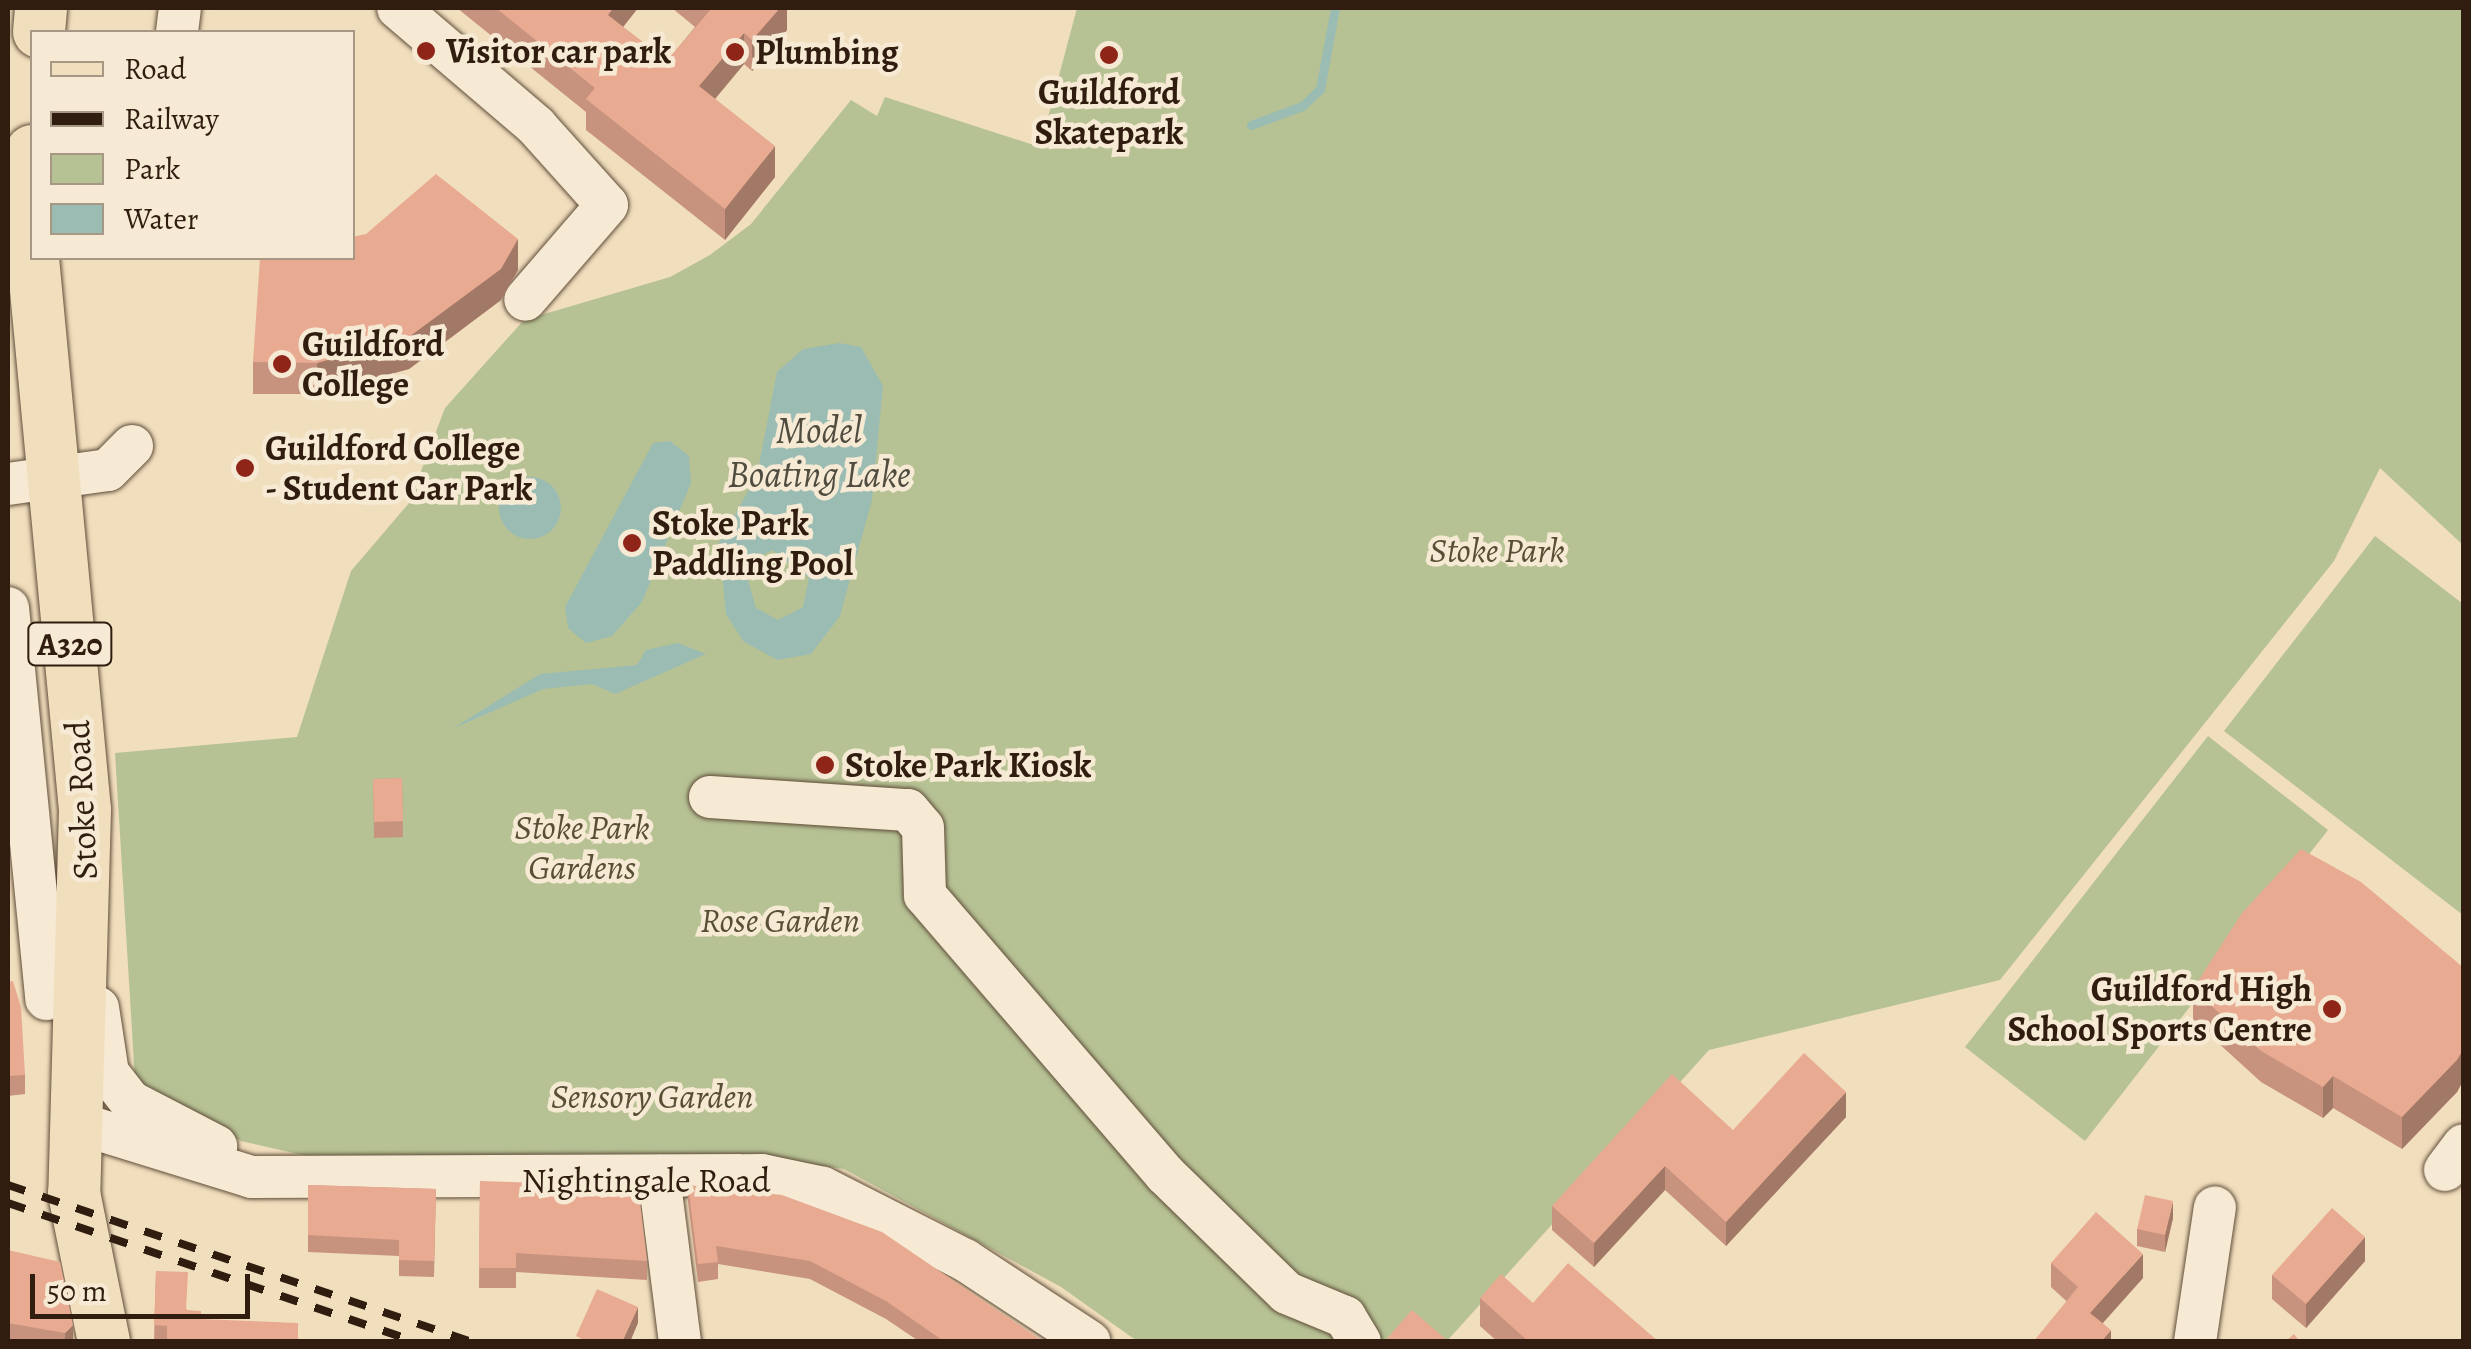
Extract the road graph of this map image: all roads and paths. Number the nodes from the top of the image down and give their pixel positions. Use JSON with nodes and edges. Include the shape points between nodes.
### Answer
{"nodes":[{"id":1,"x":398,"y":8,"type":"edge"},
{"id":2,"x":33,"y":260,"type":"edge"},
{"id":3,"x":524,"y":300,"type":"dead end"},
{"id":4,"x":132,"y":446,"type":"dead end"},
{"id":5,"x":31,"y":482,"type":"edge"},
{"id":6,"x":8,"y":608,"type":"edge"},
{"id":7,"x":710,"y":798,"type":"dead end"},
{"id":8,"x":84,"y":810,"type":"junction"},
{"id":9,"x":26,"y":948,"type":"edge"},
{"id":10,"x":46,"y":999,"type":"dead end"},
{"id":11,"x":74,"y":1122,"type":"junction"},
{"id":12,"x":659,"y":1176,"type":"junction"},
{"id":13,"x":280,"y":1178,"type":"junction"},
{"id":14,"x":2215,"y":1207,"type":"dead end"},
{"id":15,"x":104,"y":1342,"type":"edge"},
{"id":16,"x":680,"y":1342,"type":"edge"},
{"id":17,"x":1090,"y":1342,"type":"edge"},
{"id":18,"x":1360,"y":1342,"type":"edge"},
{"id":19,"x":2196,"y":1342,"type":"edge"}],
"edges":[{"from":1,"to":3,"type":"street","via":[[536,126],[607,205]]},
{"from":2,"to":5,"type":"main road","name":"Stoke Road","number":"A320"},
{"from":4,"to":5,"type":"street","via":[[108,470]]},
{"from":5,"to":8,"type":"main road","name":"Stoke Road","number":"A320"},
{"from":6,"to":9,"type":"street","name":"Stoke Road"},
{"from":7,"to":18,"type":"street","via":[[908,810],[923,828],[925,895],[1166,1174],[1287,1293],[1344,1316]]},
{"from":8,"to":11,"type":"main road","name":"Stoke Road","number":"A320"},
{"from":8,"to":13,"type":"street","name":"Nightingale Road","via":[[99,869],[108,1072],[131,1102]]},
{"from":9,"to":10,"type":"street","name":"Stoke Road"},
{"from":11,"to":13,"type":"street","name":"Nightingale Road"},
{"from":11,"to":15,"type":"main road","name":"Stoke Road","number":"A320","via":[[74,1193]]},
{"from":12,"to":13,"type":"street","name":"Nightingale Road"},
{"from":12,"to":16,"type":"street"},
{"from":12,"to":17,"type":"street","name":"Nightingale Road","via":[[762,1175],[822,1188],[965,1260]]},
{"from":14,"to":19,"type":"street"}]}
